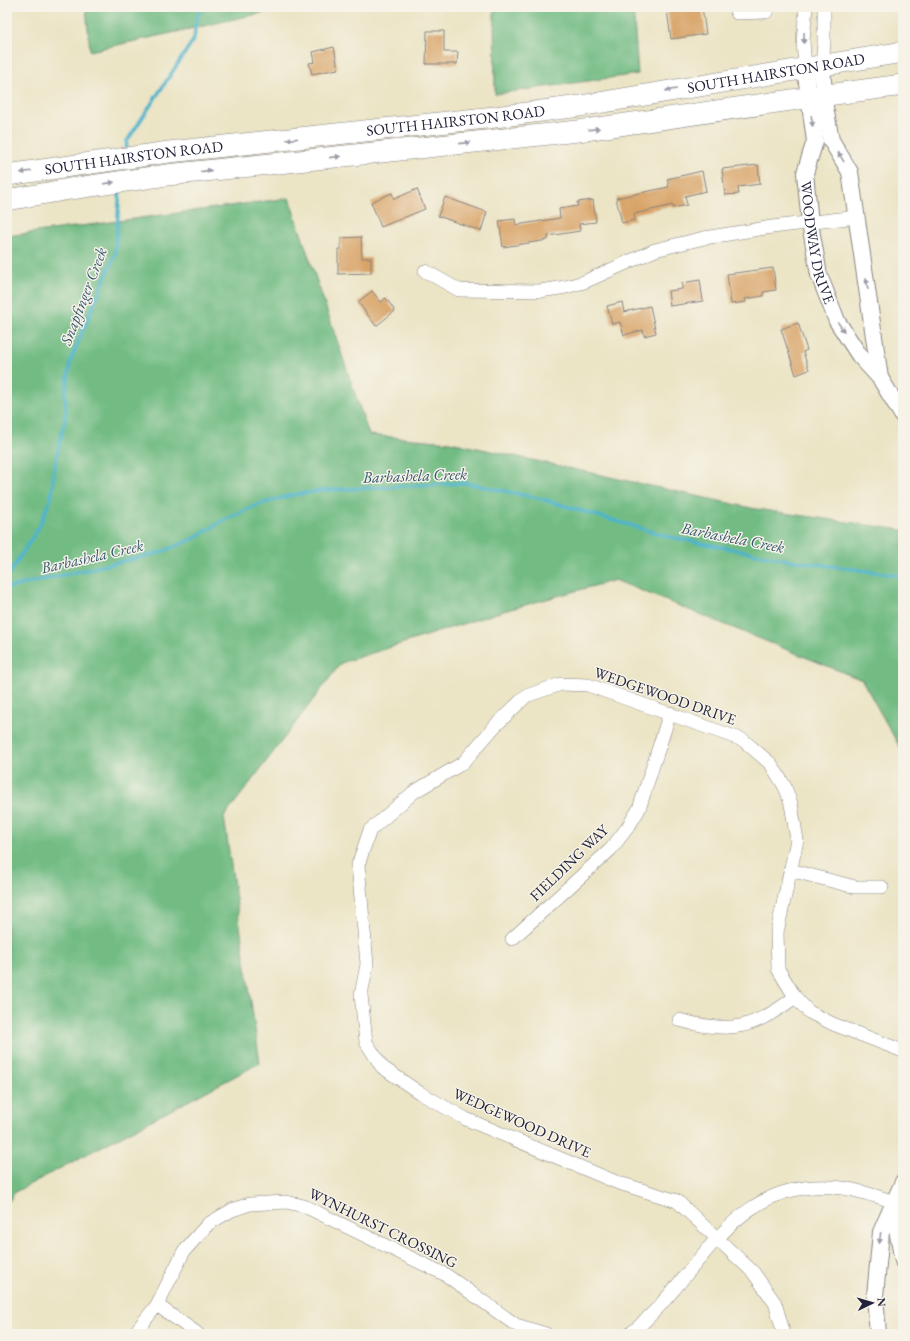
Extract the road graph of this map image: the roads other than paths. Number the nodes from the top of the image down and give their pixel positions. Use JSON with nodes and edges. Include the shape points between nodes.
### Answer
{"nodes":[{"id":1,"x":735,"y":7,"type":"edge"},
{"id":2,"x":768,"y":7,"type":"edge"},
{"id":3,"x":806,"y":7,"type":"edge"},
{"id":4,"x":824,"y":7,"type":"edge"},
{"id":5,"x":805,"y":21,"type":"junction"},
{"id":6,"x":824,"y":21,"type":"junction"},
{"id":7,"x":903,"y":52,"type":"edge"},
{"id":8,"x":813,"y":67,"type":"junction"},
{"id":9,"x":903,"y":86,"type":"edge"},
{"id":10,"x":816,"y":96,"type":"junction"},
{"id":11,"x":7,"y":175,"type":"edge"},
{"id":12,"x":7,"y":200,"type":"edge"},
{"id":13,"x":857,"y":217,"type":"junction"},
{"id":14,"x":810,"y":223,"type":"junction"},
{"id":15,"x":425,"y":271,"type":"dead end"},
{"id":16,"x":880,"y":378,"type":"junction"},
{"id":17,"x":903,"y":416,"type":"edge"},
{"id":18,"x":670,"y":713,"type":"junction"},
{"id":19,"x":790,"y":870,"type":"junction"},
{"id":20,"x":882,"y":887,"type":"dead end"},
{"id":21,"x":512,"y":939,"type":"dead end"},
{"id":22,"x":795,"y":997,"type":"junction"},
{"id":23,"x":679,"y":1020,"type":"dead end"},
{"id":24,"x":903,"y":1051,"type":"edge"},
{"id":25,"x":903,"y":1182,"type":"edge"},
{"id":26,"x":895,"y":1202,"type":"junction"},
{"id":27,"x":718,"y":1238,"type":"junction"},
{"id":28,"x":903,"y":1261,"type":"edge"},
{"id":29,"x":156,"y":1305,"type":"junction"},
{"id":30,"x":134,"y":1334,"type":"edge"},
{"id":31,"x":198,"y":1334,"type":"edge"},
{"id":32,"x":546,"y":1334,"type":"edge"},
{"id":33,"x":630,"y":1334,"type":"edge"},
{"id":34,"x":784,"y":1334,"type":"edge"},
{"id":35,"x":878,"y":1334,"type":"edge"}],
"edges":[{"from":1,"to":2,"type":"street","via":[[737,13],[766,12]]},
{"from":3,"to":5,"type":"street"},
{"from":4,"to":6,"type":"street"},
{"from":5,"to":6,"type":"street"},
{"from":5,"to":8,"type":"street","one_way":true,"via":[[803,41]]},
{"from":6,"to":8,"type":"street"},
{"from":7,"to":8,"type":"main road","name":"SOUTH HAIRSTON ROAD"},
{"from":8,"to":10,"type":"street","name":"WOODWAY DRIVE"},
{"from":8,"to":11,"type":"main road","name":"SOUTH HAIRSTON ROAD","one_way":true,"via":[[495,118],[169,152]]},
{"from":9,"to":10,"type":"main road","name":"SOUTH HAIRSTON ROAD"},
{"from":12,"to":10,"type":"main road","name":"SOUTH HAIRSTON ROAD","one_way":true,"via":[[167,175],[578,131]]},
{"from":13,"to":10,"type":"street","name":"WOODWAY DRIVE","one_way":true,"via":[[850,172],[831,140]]},
{"from":10,"to":14,"type":"street","name":"WOODWAY DRIVE","one_way":true,"via":[[815,141],[805,173]]},
{"from":13,"to":14,"type":"street"},
{"from":16,"to":13,"type":"street","name":"WOODWAY DRIVE","one_way":true},
{"from":14,"to":15,"type":"street","via":[[704,238],[655,250],[601,275],[566,287],[540,291],[460,290]]},
{"from":14,"to":16,"type":"street","name":"WOODWAY DRIVE","one_way":true,"via":[[819,275],[837,321],[859,355]]},
{"from":16,"to":17,"type":"street","name":"WOODWAY DRIVE"},
{"from":18,"to":19,"type":"street","name":"WEDGEWOOD DRIVE","via":[[743,740],[771,764],[785,787],[791,804],[797,840]]},
{"from":18,"to":21,"type":"street","name":"FIELDING WAY","via":[[638,809],[628,828],[611,849]]},
{"from":18,"to":27,"type":"street","name":"WEDGEWOOD DRIVE","via":[[588,685],[561,684],[534,692],[526,696],[495,726],[463,763],[414,792],[370,830],[358,865],[368,964],[361,995],[366,1042],[382,1067],[420,1093],[466,1119],[616,1182],[677,1201]]},
{"from":19,"to":20,"type":"street","via":[[855,888]]},
{"from":19,"to":22,"type":"street","name":"WEDGEWOOD DRIVE","via":[[777,932],[778,969]]},
{"from":22,"to":23,"type":"street","via":[[777,1011],[749,1025],[732,1028],[701,1026]]},
{"from":22,"to":24,"type":"street","name":"WEDGEWOOD DRIVE","via":[[809,1012],[833,1024]]},
{"from":25,"to":26,"type":"street"},
{"from":26,"to":27,"type":"street","via":[[842,1188],[799,1188],[781,1192],[756,1204],[734,1220]]},
{"from":26,"to":28,"type":"street"},
{"from":26,"to":35,"type":"street","one_way":true,"via":[[880,1232],[875,1296]]},
{"from":27,"to":33,"type":"street","via":[[675,1289]]},
{"from":27,"to":34,"type":"street","name":"WEDGEWOOD DRIVE","via":[[753,1272],[775,1304]]},
{"from":29,"to":30,"type":"street","name":"WYNHURST CROSSING"},
{"from":29,"to":31,"type":"street"},
{"from":29,"to":32,"type":"street","name":"WYNHURST CROSSING","via":[[184,1251],[208,1224],[232,1210],[250,1204],[286,1202],[304,1206],[446,1275],[516,1325]]}]}
